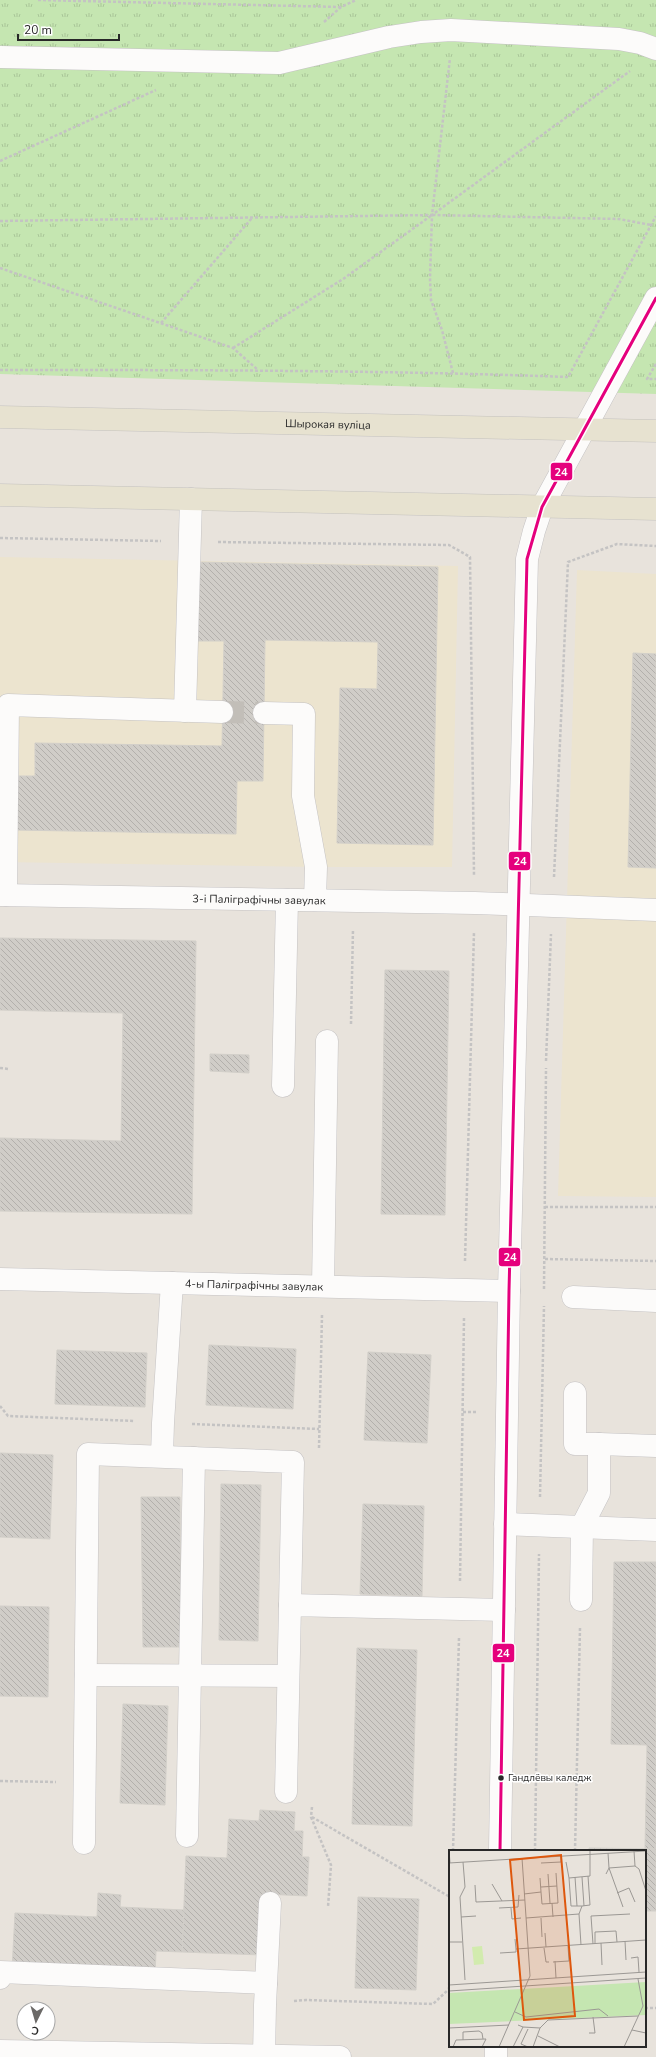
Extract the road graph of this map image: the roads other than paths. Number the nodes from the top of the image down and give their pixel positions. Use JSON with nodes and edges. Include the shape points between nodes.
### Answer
{"nodes":[{"id":1,"x":656,"y":49,"type":"edge"},
{"id":2,"x":0,"y":58,"type":"edge"},
{"id":3,"x":656,"y":298,"type":"edge"},
{"id":4,"x":0,"y":417,"type":"edge"},
{"id":5,"x":583,"y":430,"type":"junction"},
{"id":6,"x":656,"y":431,"type":"edge"},
{"id":7,"x":0,"y":495,"type":"edge"},
{"id":8,"x":191,"y":499,"type":"junction"},
{"id":9,"x":542,"y":507,"type":"junction"},
{"id":10,"x":656,"y":509,"type":"edge"},
{"id":11,"x":185,"y":711,"type":"junction"},
{"id":12,"x":222,"y":712,"type":"tunnel mouth"},
{"id":13,"x":264,"y":713,"type":"tunnel mouth"},
{"id":14,"x":3,"y":895,"type":"edge"},
{"id":15,"x":287,"y":900,"type":"junction"},
{"id":16,"x":315,"y":900,"type":"junction"},
{"id":17,"x":517,"y":905,"type":"junction"},
{"id":18,"x":656,"y":910,"type":"edge"},
{"id":19,"x":328,"y":1041,"type":"dead end"},
{"id":20,"x":283,"y":1086,"type":"dead end"},
{"id":21,"x":0,"y":1279,"type":"edge"},
{"id":22,"x":172,"y":1283,"type":"junction"},
{"id":23,"x":323,"y":1286,"type":"junction"},
{"id":24,"x":508,"y":1291,"type":"junction"},
{"id":25,"x":573,"y":1297,"type":"dead end"},
{"id":26,"x":656,"y":1301,"type":"edge"},
{"id":27,"x":575,"y":1393,"type":"dead end"},
{"id":28,"x":599,"y":1444,"type":"junction"},
{"id":29,"x":656,"y":1446,"type":"edge"},
{"id":30,"x":162,"y":1456,"type":"junction"},
{"id":31,"x":194,"y":1458,"type":"junction"},
{"id":32,"x":505,"y":1524,"type":"junction"},
{"id":33,"x":582,"y":1526,"type":"junction"},
{"id":34,"x":656,"y":1530,"type":"edge"},
{"id":35,"x":581,"y":1600,"type":"road end"},
{"id":36,"x":290,"y":1605,"type":"junction"},
{"id":37,"x":504,"y":1610,"type":"junction"},
{"id":38,"x":86,"y":1675,"type":"junction"},
{"id":39,"x":190,"y":1675,"type":"junction"},
{"id":40,"x":288,"y":1676,"type":"junction"},
{"id":41,"x":286,"y":1792,"type":"dead end"},
{"id":42,"x":187,"y":1836,"type":"dead end"},
{"id":43,"x":84,"y":1843,"type":"dead end"},
{"id":44,"x":500,"y":1850,"type":"edge"},
{"id":45,"x":270,"y":1903,"type":"dead end"},
{"id":46,"x":0,"y":1978,"type":"edge"},
{"id":47,"x":266,"y":1983,"type":"junction"},
{"id":48,"x":0,"y":2051,"type":"edge"},
{"id":49,"x":264,"y":2056,"type":"junction"},
{"id":50,"x":340,"y":2057,"type":"edge"}],
"edges":[{"from":1,"to":2,"type":"street","via":[[619,39],[451,30],[389,37],[279,62]]},
{"from":3,"to":5,"type":"street"},
{"from":4,"to":5,"type":"main road","name":"Шырокая вуліца"},
{"from":5,"to":6,"type":"main road","name":"Шырокая вуліца"},
{"from":5,"to":9,"type":"street"},
{"from":7,"to":8,"type":"main road"},
{"from":8,"to":9,"type":"main road"},
{"from":8,"to":11,"type":"street"},
{"from":9,"to":10,"type":"main road"},
{"from":9,"to":17,"type":"street","via":[[527,559]]},
{"from":11,"to":12,"type":"street"},
{"from":11,"to":14,"type":"street","via":[[8,705]]},
{"from":13,"to":16,"type":"street","via":[[304,714],[303,796],[316,867]]},
{"from":14,"to":15,"type":"street","name":"3-і Паліграфічны завулак"},
{"from":15,"to":16,"type":"street","name":"3-і Паліграфічны завулак"},
{"from":15,"to":20,"type":"street"},
{"from":16,"to":17,"type":"street","name":"3-і Паліграфічны завулак"},
{"from":17,"to":18,"type":"street","name":"3-і Паліграфічны завулак"},
{"from":17,"to":24,"type":"street"},
{"from":19,"to":23,"type":"street"},
{"from":21,"to":22,"type":"street","name":"4-ы Паліграфічны завулак"},
{"from":22,"to":23,"type":"street","name":"4-ы Паліграфічны завулак"},
{"from":22,"to":30,"type":"street"},
{"from":23,"to":24,"type":"street","name":"4-ы Паліграфічны завулак"},
{"from":24,"to":32,"type":"street"},
{"from":25,"to":26,"type":"street"},
{"from":27,"to":28,"type":"street","via":[[576,1444]]},
{"from":28,"to":29,"type":"street"},
{"from":28,"to":33,"type":"street","via":[[599,1493]]},
{"from":30,"to":31,"type":"street"},
{"from":30,"to":38,"type":"street","via":[[88,1454]]},
{"from":31,"to":36,"type":"street","via":[[293,1462]]},
{"from":31,"to":39,"type":"street"},
{"from":32,"to":33,"type":"street"},
{"from":32,"to":37,"type":"street"},
{"from":33,"to":34,"type":"street"},
{"from":33,"to":35,"type":"street"},
{"from":36,"to":37,"type":"street"},
{"from":36,"to":40,"type":"street"},
{"from":37,"to":44,"type":"street"},
{"from":38,"to":39,"type":"street"},
{"from":38,"to":43,"type":"street"},
{"from":39,"to":40,"type":"street"},
{"from":39,"to":42,"type":"street"},
{"from":40,"to":41,"type":"street"},
{"from":45,"to":47,"type":"street"},
{"from":46,"to":47,"type":"street","via":[[0,1972]]},
{"from":47,"to":49,"type":"street"},
{"from":48,"to":49,"type":"street"},
{"from":49,"to":50,"type":"street"}]}
